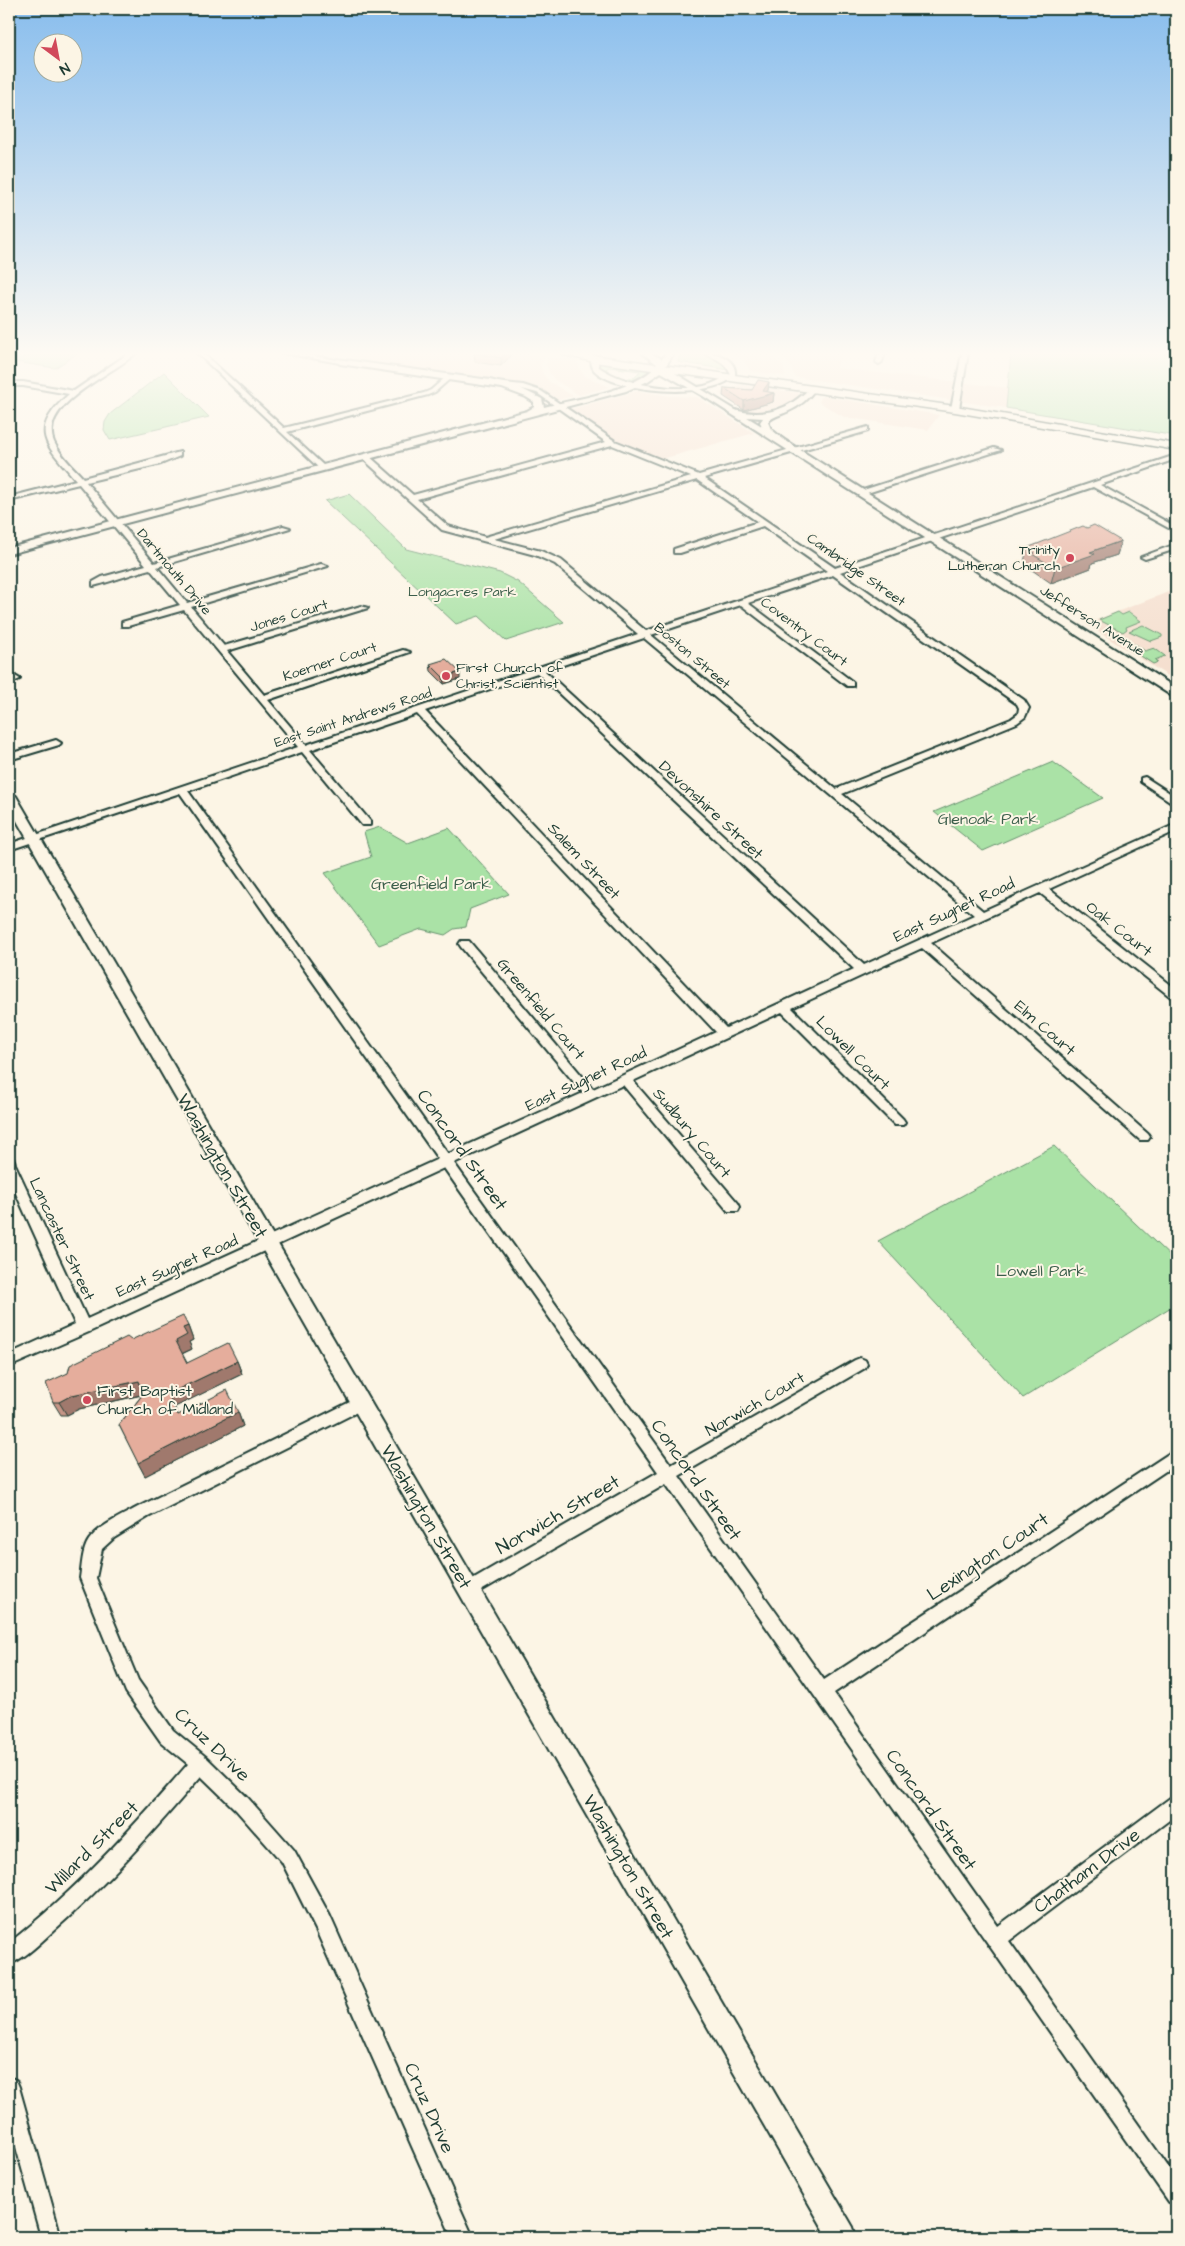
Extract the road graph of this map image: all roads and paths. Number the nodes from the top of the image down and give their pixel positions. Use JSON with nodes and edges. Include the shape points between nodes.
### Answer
{"nodes":[{"id":1,"x":62,"y":458,"type":"edge"},
{"id":2,"x":168,"y":458,"type":"edge"},
{"id":3,"x":311,"y":458,"type":"edge"},
{"id":4,"x":362,"y":458,"type":"edge"},
{"id":5,"x":366,"y":458,"type":"edge"},
{"id":6,"x":558,"y":458,"type":"edge"},
{"id":7,"x":649,"y":458,"type":"edge"},
{"id":8,"x":763,"y":458,"type":"edge"},
{"id":9,"x":807,"y":458,"type":"edge"},
{"id":10,"x":972,"y":458,"type":"edge"},
{"id":11,"x":1174,"y":458,"type":"edge"},
{"id":12,"x":321,"y":468,"type":"junction"},
{"id":13,"x":698,"y":477,"type":"junction"},
{"id":14,"x":81,"y":481,"type":"junction"},
{"id":15,"x":1094,"y":484,"type":"junction"},
{"id":16,"x":861,"y":492,"type":"junction"},
{"id":17,"x":411,"y":498,"type":"junction"},
{"id":18,"x":9,"y":499,"type":"edge"},
{"id":19,"x":115,"y":523,"type":"junction"},
{"id":20,"x":764,"y":523,"type":"junction"},
{"id":21,"x":286,"y":528,"type":"dead end"},
{"id":22,"x":1176,"y":530,"type":"edge"},
{"id":23,"x":933,"y":538,"type":"junction"},
{"id":24,"x":486,"y":539,"type":"junction"},
{"id":25,"x":1176,"y":546,"type":"edge"},
{"id":26,"x":9,"y":551,"type":"edge"},
{"id":27,"x":677,"y":551,"type":"dead end"},
{"id":28,"x":1145,"y":557,"type":"dead end"},
{"id":29,"x":152,"y":566,"type":"junction"},
{"id":30,"x":324,"y":566,"type":"dead end"},
{"id":31,"x":834,"y":571,"type":"junction"},
{"id":32,"x":96,"y":584,"type":"dead end"},
{"id":33,"x":742,"y":602,"type":"junction"},
{"id":34,"x":185,"y":607,"type":"junction"},
{"id":35,"x":364,"y":608,"type":"dead end"},
{"id":36,"x":125,"y":624,"type":"dead end"},
{"id":37,"x":644,"y":635,"type":"junction"},
{"id":38,"x":222,"y":650,"type":"junction"},
{"id":39,"x":406,"y":652,"type":"dead end"},
{"id":40,"x":538,"y":670,"type":"junction"},
{"id":41,"x":850,"y":684,"type":"dead end"},
{"id":42,"x":1176,"y":693,"type":"edge"},
{"id":43,"x":262,"y":699,"type":"junction"},
{"id":44,"x":419,"y":710,"type":"junction"},
{"id":45,"x":56,"y":743,"type":"dead end"},
{"id":46,"x":302,"y":749,"type":"junction"},
{"id":47,"x":9,"y":758,"type":"edge"},
{"id":48,"x":1145,"y":780,"type":"dead end"},
{"id":49,"x":182,"y":789,"type":"junction"},
{"id":50,"x":836,"y":793,"type":"junction"},
{"id":51,"x":9,"y":796,"type":"edge"},
{"id":52,"x":1176,"y":802,"type":"edge"},
{"id":53,"x":366,"y":822,"type":"dead end"},
{"id":54,"x":1176,"y":827,"type":"edge"},
{"id":55,"x":33,"y":839,"type":"junction"},
{"id":56,"x":9,"y":847,"type":"edge"},
{"id":57,"x":1042,"y":888,"type":"junction"},
{"id":58,"x":982,"y":916,"type":"junction"},
{"id":59,"x":924,"y":943,"type":"junction"},
{"id":60,"x":465,"y":944,"type":"dead end"},
{"id":61,"x":862,"y":971,"type":"junction"},
{"id":62,"x":1176,"y":995,"type":"edge"},
{"id":63,"x":784,"y":1007,"type":"junction"},
{"id":64,"x":725,"y":1034,"type":"junction"},
{"id":65,"x":625,"y":1080,"type":"junction"},
{"id":66,"x":591,"y":1095,"type":"junction"},
{"id":67,"x":899,"y":1122,"type":"dead end"},
{"id":68,"x":1144,"y":1137,"type":"dead end"},
{"id":69,"x":446,"y":1162,"type":"junction"},
{"id":70,"x":9,"y":1164,"type":"edge"},
{"id":71,"x":733,"y":1207,"type":"dead end"},
{"id":72,"x":267,"y":1244,"type":"junction"},
{"id":73,"x":84,"y":1328,"type":"junction"},
{"id":74,"x":9,"y":1361,"type":"edge"},
{"id":75,"x":860,"y":1364,"type":"dead end"},
{"id":76,"x":360,"y":1403,"type":"junction"},
{"id":77,"x":1176,"y":1456,"type":"edge"},
{"id":78,"x":668,"y":1475,"type":"junction"},
{"id":79,"x":468,"y":1590,"type":"junction"},
{"id":80,"x":822,"y":1691,"type":"junction"},
{"id":81,"x":200,"y":1764,"type":"junction"},
{"id":82,"x":1176,"y":1804,"type":"edge"},
{"id":83,"x":997,"y":1939,"type":"junction"},
{"id":84,"x":9,"y":1955,"type":"edge"},
{"id":85,"x":9,"y":2087,"type":"edge"},
{"id":86,"x":1176,"y":2195,"type":"edge"},
{"id":87,"x":51,"y":2237,"type":"edge"},
{"id":88,"x":463,"y":2237,"type":"edge"},
{"id":89,"x":843,"y":2237,"type":"edge"}],
"edges":[{"from":1,"to":14,"type":"street","name":"Dartmouth Drive"},
{"from":2,"to":14,"type":"street"},
{"from":3,"to":12,"type":"street"},
{"from":4,"to":12,"type":"street"},
{"from":5,"to":17,"type":"street","name":"Boston Street"},
{"from":6,"to":17,"type":"street"},
{"from":7,"to":13,"type":"street","name":"Cambridge Street"},
{"from":8,"to":13,"type":"street"},
{"from":9,"to":16,"type":"street","name":"Jefferson Avenue"},
{"from":10,"to":16,"type":"street"},
{"from":11,"to":15,"type":"street","name":"East Saint Andrews Road"},
{"from":12,"to":19,"type":"street"},
{"from":13,"to":20,"type":"street","name":"Cambridge Street"},
{"from":13,"to":24,"type":"street"},
{"from":14,"to":18,"type":"street"},
{"from":14,"to":19,"type":"street","name":"Dartmouth Drive"},
{"from":15,"to":22,"type":"street"},
{"from":15,"to":23,"type":"street","name":"East Saint Andrews Road"},
{"from":16,"to":23,"type":"street","name":"Jefferson Avenue"},
{"from":17,"to":24,"type":"street","name":"Boston Street","via":[[446,528]]},
{"from":19,"to":26,"type":"street"},
{"from":19,"to":29,"type":"street","name":"Dartmouth Drive"},
{"from":20,"to":27,"type":"street"},
{"from":20,"to":31,"type":"street","name":"Cambridge Street"},
{"from":21,"to":29,"type":"street"},
{"from":23,"to":31,"type":"street","name":"East Saint Andrews Road"},
{"from":23,"to":42,"type":"street","name":"Jefferson Avenue"},
{"from":24,"to":37,"type":"street","name":"Boston Street","via":[[558,562]]},
{"from":25,"to":28,"type":"street"},
{"from":29,"to":32,"type":"street"},
{"from":29,"to":34,"type":"street","name":"Dartmouth Drive"},
{"from":30,"to":34,"type":"street"},
{"from":31,"to":33,"type":"street","name":"East Saint Andrews Road"},
{"from":31,"to":50,"type":"street","name":"Cambridge Street","via":[[1021,702],[1024,708],[1022,715],[1014,721]]},
{"from":33,"to":37,"type":"street","name":"East Saint Andrews Road"},
{"from":33,"to":41,"type":"street","name":"Coventry Court"},
{"from":34,"to":36,"type":"street"},
{"from":34,"to":38,"type":"street","name":"Dartmouth Drive"},
{"from":35,"to":38,"type":"street","name":"Jones Court"},
{"from":37,"to":40,"type":"street","name":"East Saint Andrews Road"},
{"from":37,"to":50,"type":"street","name":"Boston Street"},
{"from":38,"to":43,"type":"street","name":"Dartmouth Drive"},
{"from":39,"to":43,"type":"street","name":"Koerner Court"},
{"from":40,"to":44,"type":"street","name":"East Saint Andrews Road"},
{"from":40,"to":61,"type":"street","name":"Devonshire Street"},
{"from":43,"to":46,"type":"street","name":"Dartmouth Drive"},
{"from":44,"to":46,"type":"street","name":"East Saint Andrews Road"},
{"from":44,"to":64,"type":"street","name":"Salem Street"},
{"from":45,"to":47,"type":"street"},
{"from":46,"to":49,"type":"street","name":"East Saint Andrews Road"},
{"from":46,"to":53,"type":"street","name":"Dartmouth Drive"},
{"from":48,"to":52,"type":"street"},
{"from":49,"to":55,"type":"street","name":"East Saint Andrews Road"},
{"from":49,"to":69,"type":"street","name":"Concord Street"},
{"from":50,"to":58,"type":"street","name":"Boston Street"},
{"from":51,"to":55,"type":"street","name":"Washington Street"},
{"from":54,"to":57,"type":"street","name":"East Sugnet Road"},
{"from":55,"to":56,"type":"street","name":"East Saint Andrews Road"},
{"from":55,"to":72,"type":"street","name":"Washington Street"},
{"from":57,"to":58,"type":"street","name":"East Sugnet Road"},
{"from":57,"to":62,"type":"street","name":"Oak Court"},
{"from":58,"to":59,"type":"street","name":"East Sugnet Road"},
{"from":59,"to":61,"type":"street","name":"East Sugnet Road"},
{"from":59,"to":68,"type":"street","name":"Elm Court"},
{"from":60,"to":66,"type":"street","name":"Greenfield Court"},
{"from":61,"to":63,"type":"street","name":"East Sugnet Road"},
{"from":63,"to":64,"type":"street","name":"East Sugnet Road"},
{"from":63,"to":67,"type":"street","name":"Lowell Court"},
{"from":64,"to":65,"type":"street","name":"East Sugnet Road"},
{"from":65,"to":66,"type":"street","name":"East Sugnet Road"},
{"from":65,"to":71,"type":"street","name":"Sudbury Court"},
{"from":66,"to":69,"type":"street","name":"East Sugnet Road"},
{"from":69,"to":72,"type":"street","name":"East Sugnet Road"},
{"from":69,"to":78,"type":"street","name":"Concord Street"},
{"from":70,"to":73,"type":"street","name":"Lancaster Street"},
{"from":72,"to":73,"type":"street","name":"East Sugnet Road"},
{"from":72,"to":76,"type":"street","name":"Washington Street"},
{"from":73,"to":74,"type":"street","name":"East Sugnet Road"},
{"from":75,"to":78,"type":"street","name":"Norwich Court"},
{"from":76,"to":79,"type":"street","name":"Washington Street"},
{"from":76,"to":81,"type":"street","name":"Cruz Drive","via":[[143,1512],[108,1533],[95,1545],[88,1578],[132,1686],[167,1736]]},
{"from":77,"to":80,"type":"street","name":"Lexington Court"},
{"from":78,"to":79,"type":"street","name":"Norwich Street"},
{"from":78,"to":80,"type":"street","name":"Concord Street"},
{"from":79,"to":89,"type":"street","name":"Washington Street"},
{"from":80,"to":83,"type":"street","name":"Concord Street"},
{"from":81,"to":84,"type":"street","name":"Willard Street","via":[[110,1866]]},
{"from":81,"to":88,"type":"street","name":"Cruz Drive","via":[[242,1804],[288,1856],[323,1923]]},
{"from":82,"to":83,"type":"street","name":"Chatham Drive"},
{"from":83,"to":86,"type":"street","name":"Concord Street"},
{"from":85,"to":87,"type":"street"}]}
